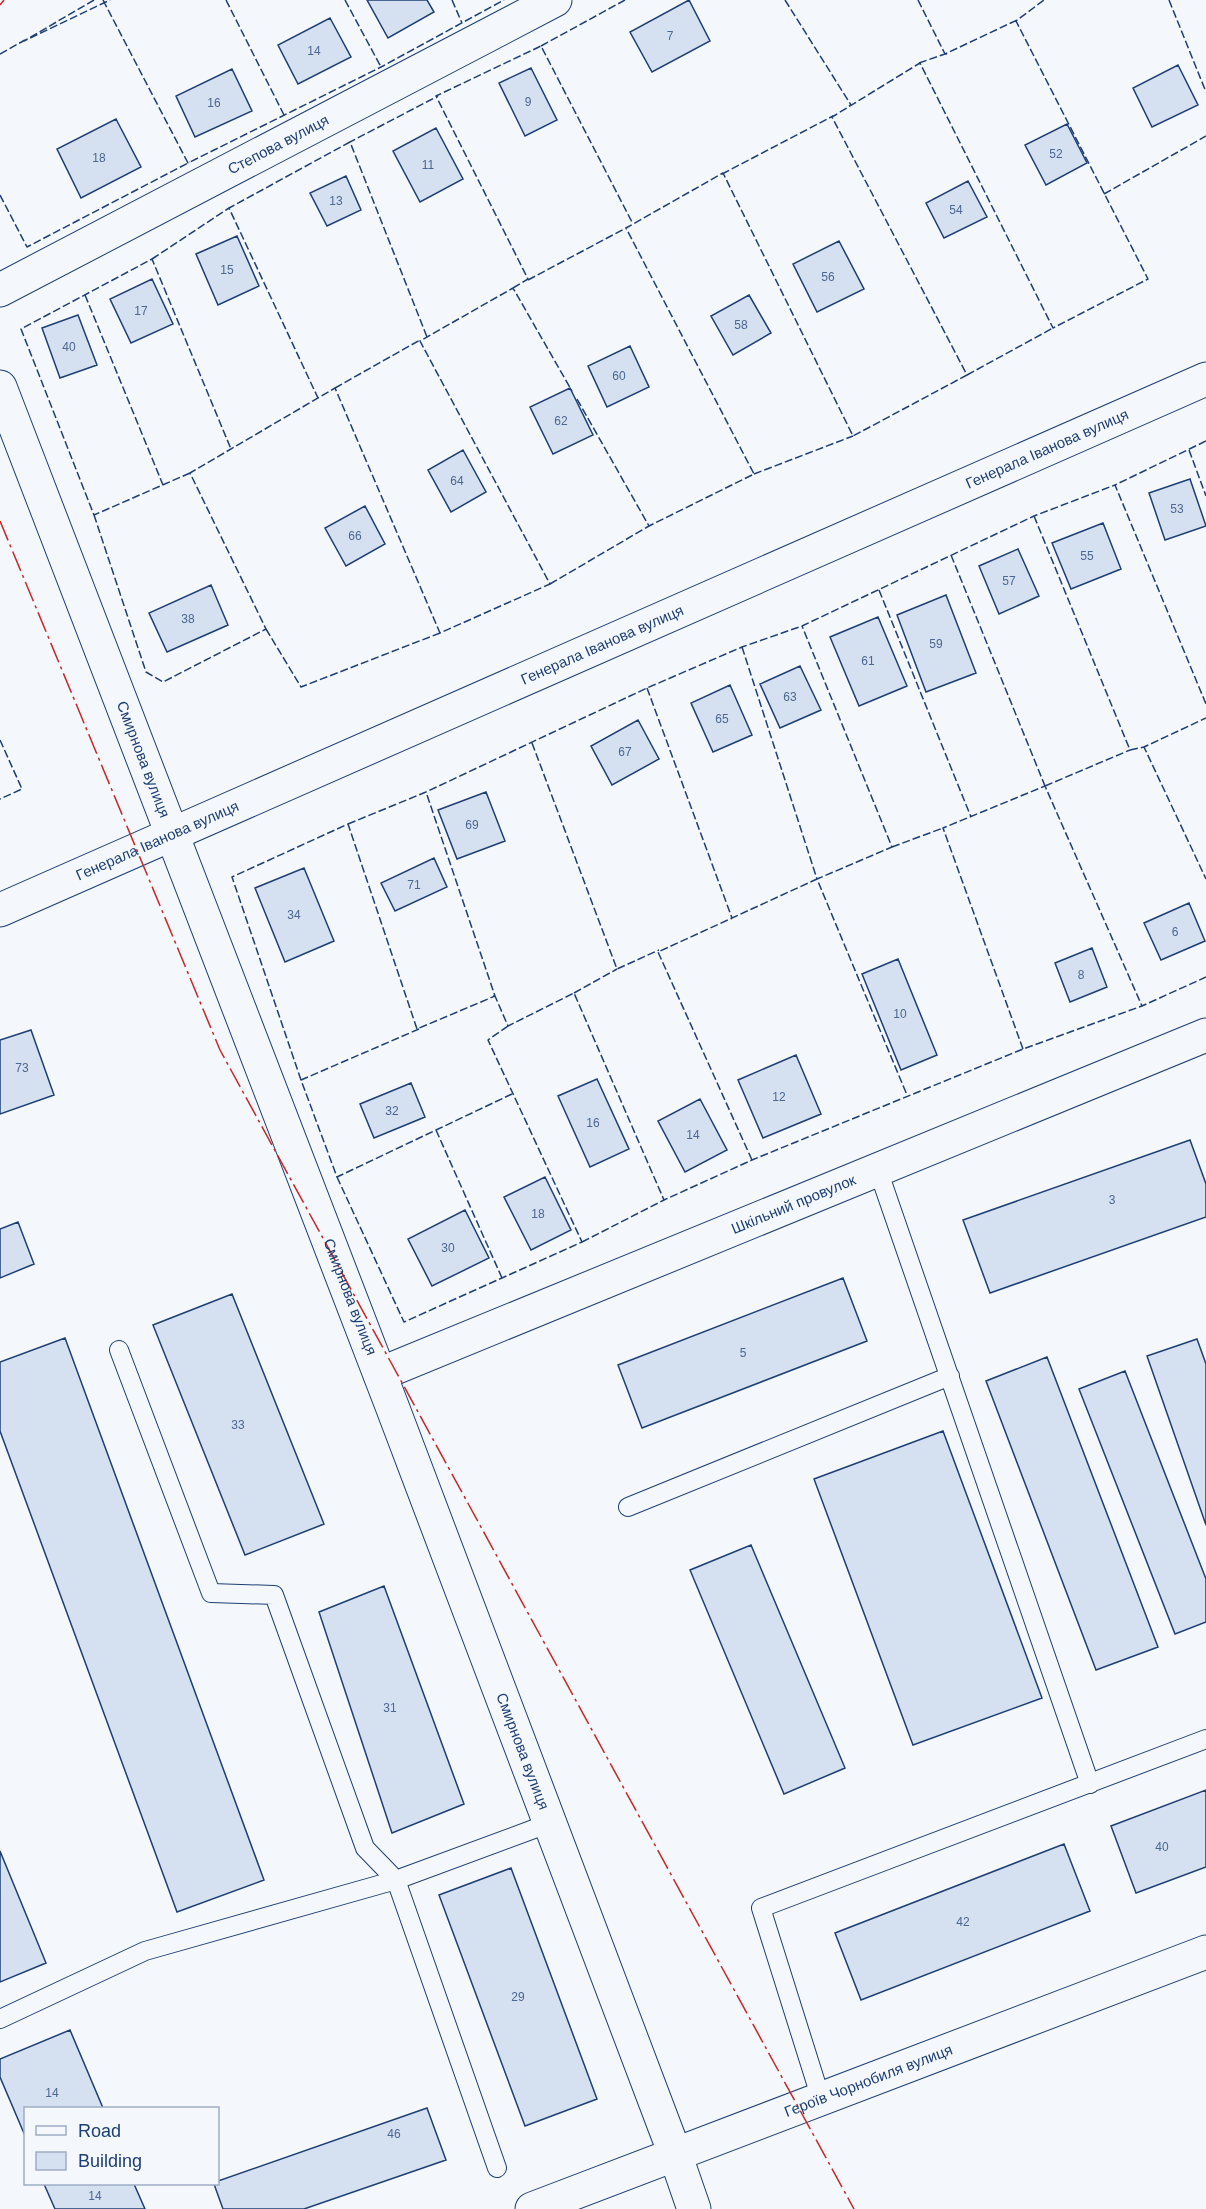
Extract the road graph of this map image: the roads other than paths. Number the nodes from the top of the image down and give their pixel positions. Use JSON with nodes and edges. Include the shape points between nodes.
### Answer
{"nodes":[{"id":1,"x":555,"y":0,"type":"edge"},
{"id":2,"x":0,"y":290,"type":"edge"},
{"id":3,"x":1206,"y":379,"type":"edge"},
{"id":4,"x":0,"y":387,"type":"edge"},
{"id":5,"x":172,"y":835,"type":"junction"},
{"id":6,"x":0,"y":910,"type":"edge"},
{"id":7,"x":1206,"y":1035,"type":"edge"},
{"id":8,"x":878,"y":1170,"type":"junction"},
{"id":9,"x":119,"y":1350,"type":"dead end"},
{"id":10,"x":380,"y":1374,"type":"junction"},
{"id":11,"x":950,"y":1376,"type":"junction"},
{"id":12,"x":628,"y":1507,"type":"dead end"},
{"id":13,"x":1206,"y":1739,"type":"edge"},
{"id":14,"x":1090,"y":1784,"type":"junction"},
{"id":15,"x":550,"y":1822,"type":"junction"},
{"id":16,"x":396,"y":1881,"type":"junction"},
{"id":17,"x":1206,"y":1952,"type":"edge"},
{"id":18,"x":0,"y":2019,"type":"edge"},
{"id":19,"x":821,"y":2098,"type":"junction"},
{"id":20,"x":675,"y":2154,"type":"junction"},
{"id":21,"x":497,"y":2169,"type":"dead end"},
{"id":22,"x":531,"y":2209,"type":"edge"},
{"id":23,"x":694,"y":2209,"type":"edge"}],
"edges":[{"from":1,"to":2,"type":"street","name":"Степова вулиця"},
{"from":3,"to":5,"type":"street","name":"Генерала Іванова вулиця"},
{"from":4,"to":5,"type":"street","name":"Смирнова вулиця"},
{"from":5,"to":6,"type":"street","name":"Генерала Іванова вулиця"},
{"from":5,"to":10,"type":"street","name":"Смирнова вулиця"},
{"from":7,"to":8,"type":"street","name":"Шкільний провулок"},
{"from":8,"to":10,"type":"street","name":"Шкільний провулок"},
{"from":8,"to":11,"type":"lane"},
{"from":9,"to":16,"type":"lane","via":[[211,1593],[274,1594],[365,1848]]},
{"from":10,"to":15,"type":"street","name":"Смирнова вулиця"},
{"from":11,"to":12,"type":"lane"},
{"from":11,"to":14,"type":"lane"},
{"from":13,"to":14,"type":"lane"},
{"from":14,"to":19,"type":"lane","via":[[761,1908]]},
{"from":15,"to":16,"type":"lane"},
{"from":15,"to":20,"type":"street","name":"Смирнова вулиця"},
{"from":16,"to":18,"type":"lane","via":[[145,1951]]},
{"from":16,"to":21,"type":"lane"},
{"from":17,"to":19,"type":"street","name":"Героїв Чорнобиля вулиця"},
{"from":19,"to":20,"type":"street","name":"Героїв Чорнобиля вулиця"},
{"from":20,"to":22,"type":"street","name":"Героїв Чорнобиля вулиця"},
{"from":20,"to":23,"type":"street","name":"Смирнова вулиця"}]}
